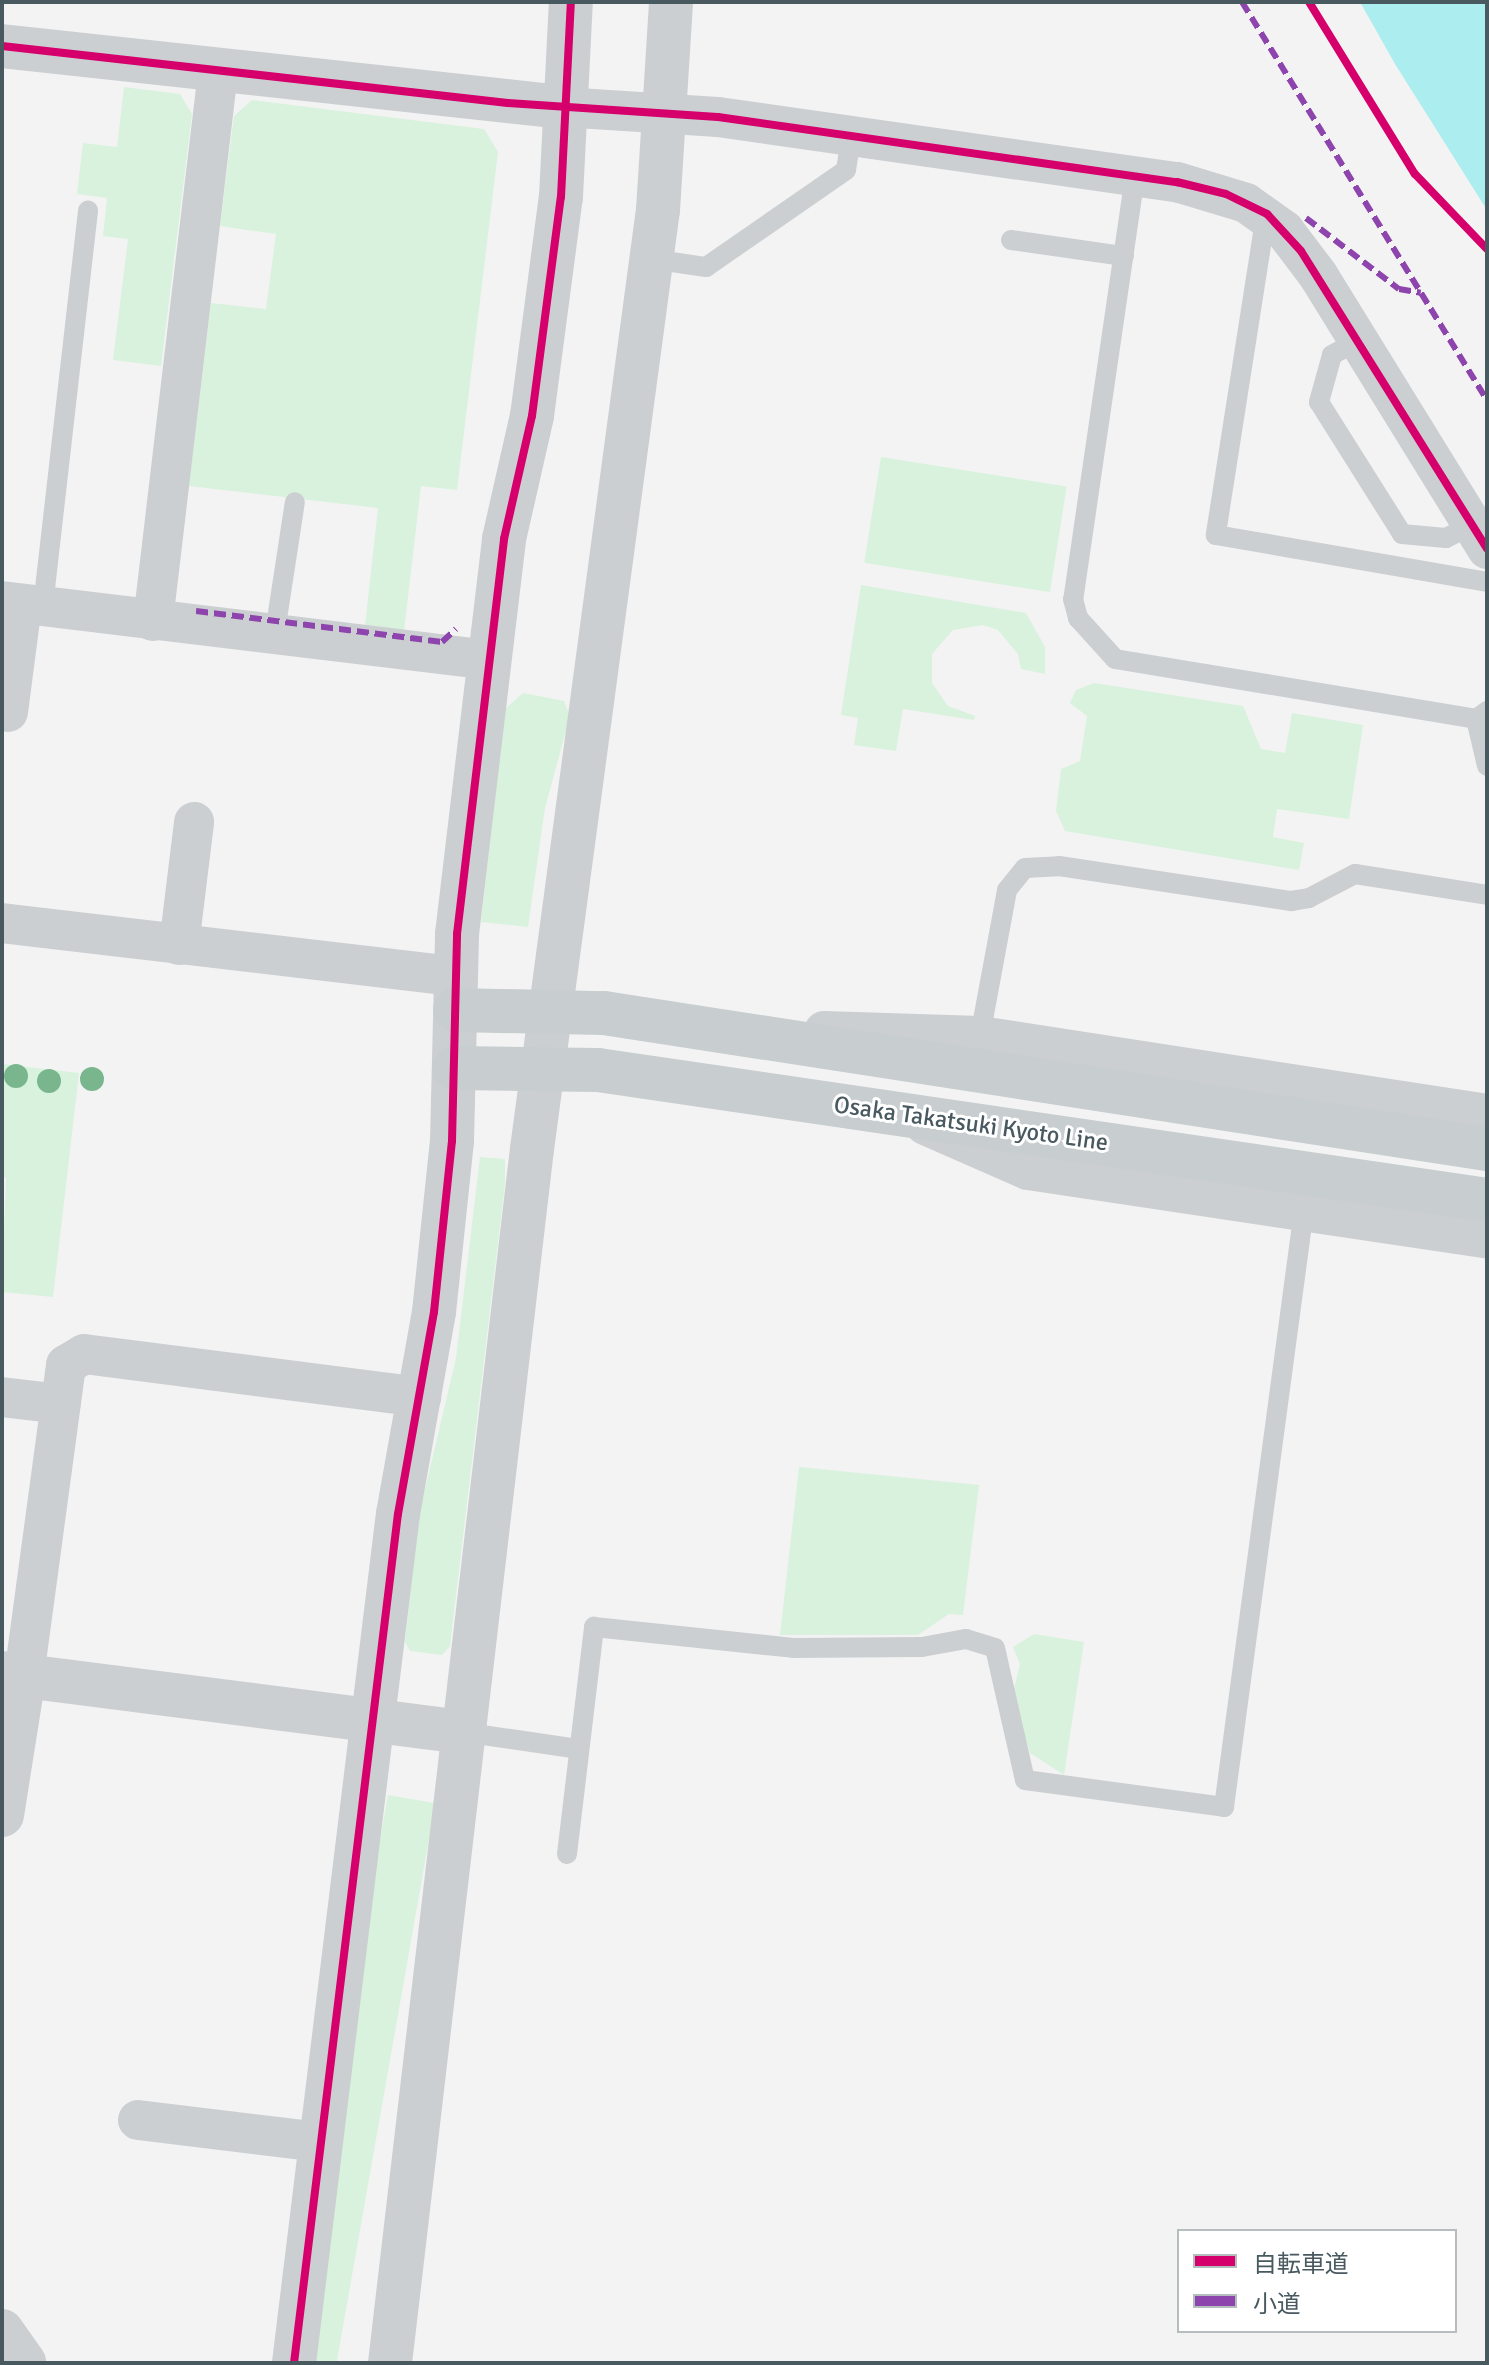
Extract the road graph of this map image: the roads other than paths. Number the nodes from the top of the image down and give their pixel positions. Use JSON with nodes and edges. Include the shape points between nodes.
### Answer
{"nodes":[{"id":1,"x":571,"y":2,"type":"edge"},
{"id":2,"x":671,"y":2,"type":"edge"},
{"id":3,"x":2,"y":46,"type":"edge"},
{"id":4,"x":218,"y":72,"type":"junction"},
{"id":5,"x":562,"y":107,"type":"junction"},
{"id":6,"x":661,"y":113,"type":"junction"},
{"id":7,"x":851,"y":137,"type":"junction"},
{"id":8,"x":1135,"y":176,"type":"junction"},
{"id":9,"x":88,"y":211,"type":"dead end"},
{"id":10,"x":1267,"y":214,"type":"junction"},
{"id":11,"x":1011,"y":240,"type":"dead end"},
{"id":12,"x":1124,"y":256,"type":"junction"},
{"id":13,"x":651,"y":259,"type":"junction"},
{"id":14,"x":1359,"y":340,"type":"junction"},
{"id":15,"x":295,"y":502,"type":"dead end"},
{"id":16,"x":1479,"y":537,"type":"edge"},
{"id":17,"x":1487,"y":582,"type":"edge"},
{"id":18,"x":22,"y":604,"type":"edge"},
{"id":19,"x":277,"y":619,"type":"dead end"},
{"id":20,"x":153,"y":621,"type":"junction"},
{"id":21,"x":489,"y":660,"type":"junction"},
{"id":22,"x":8,"y":712,"type":"dead end"},
{"id":23,"x":1481,"y":715,"type":"edge"},
{"id":24,"x":1487,"y":766,"type":"edge"},
{"id":25,"x":194,"y":822,"type":"dead end"},
{"id":26,"x":1487,"y":895,"type":"edge"},
{"id":27,"x":2,"y":923,"type":"edge"},
{"id":28,"x":179,"y":945,"type":"junction"},
{"id":29,"x":456,"y":993,"type":"junction"},
{"id":30,"x":552,"y":1009,"type":"junction"},
{"id":31,"x":709,"y":1028,"type":"junction"},
{"id":32,"x":980,"y":1036,"type":"junction"},
{"id":33,"x":544,"y":1065,"type":"junction"},
{"id":34,"x":454,"y":1068,"type":"junction"},
{"id":35,"x":1487,"y":1114,"type":"edge"},
{"id":36,"x":903,"y":1116,"type":"junction"},
{"id":37,"x":1487,"y":1149,"type":"edge"},
{"id":38,"x":1487,"y":1200,"type":"edge"},
{"id":39,"x":1304,"y":1210,"type":"junction"},
{"id":40,"x":1487,"y":1239,"type":"edge"},
{"id":41,"x":2,"y":1397,"type":"edge"},
{"id":42,"x":421,"y":1397,"type":"junction"},
{"id":43,"x":61,"y":1404,"type":"junction"},
{"id":44,"x":13,"y":1674,"type":"edge"},
{"id":45,"x":374,"y":1718,"type":"junction"},
{"id":46,"x":462,"y":1732,"type":"junction"},
{"id":47,"x":578,"y":1749,"type":"junction"},
{"id":48,"x":2,"y":1815,"type":"edge"},
{"id":49,"x":567,"y":1854,"type":"dead end"},
{"id":50,"x":138,"y":2120,"type":"dead end"},
{"id":51,"x":321,"y":2142,"type":"junction"},
{"id":52,"x":2,"y":2331,"type":"edge"},
{"id":53,"x":24,"y":2363,"type":"edge"},
{"id":54,"x":294,"y":2363,"type":"edge"},
{"id":55,"x":390,"y":2363,"type":"edge"}],
"edges":[{"from":1,"to":5,"type":"street"},
{"from":2,"to":6,"type":"street"},
{"from":3,"to":4,"type":"street"},
{"from":4,"to":5,"type":"street"},
{"from":4,"to":20,"type":"street"},
{"from":5,"to":6,"type":"street"},
{"from":5,"to":21,"type":"street","via":[[561,197],[532,416],[504,539]]},
{"from":6,"to":7,"type":"street"},
{"from":6,"to":13,"type":"street"},
{"from":7,"to":8,"type":"street"},
{"from":7,"to":13,"type":"lane","via":[[846,170],[706,267]]},
{"from":8,"to":10,"type":"street","via":[[1226,194]]},
{"from":8,"to":12,"type":"lane"},
{"from":9,"to":18,"type":"lane"},
{"from":10,"to":14,"type":"street","via":[[1301,251]]},
{"from":10,"to":17,"type":"lane","via":[[1216,535]]},
{"from":11,"to":12,"type":"lane"},
{"from":12,"to":23,"type":"lane","via":[[1073,599],[1073,608],[1091,635],[1115,659]]},
{"from":13,"to":30,"type":"street"},
{"from":14,"to":16,"type":"street"},
{"from":14,"to":16,"type":"lane","via":[[1332,355],[1319,402],[1402,534]]},
{"from":15,"to":19,"type":"lane"},
{"from":18,"to":20,"type":"street"},
{"from":18,"to":22,"type":"street"},
{"from":20,"to":21,"type":"street"},
{"from":21,"to":29,"type":"street"},
{"from":23,"to":24,"type":"lane"},
{"from":25,"to":28,"type":"street"},
{"from":26,"to":32,"type":"lane","via":[[1355,874],[1309,898],[1291,901],[1059,866],[1025,868],[1007,890]]},
{"from":27,"to":28,"type":"street"},
{"from":28,"to":29,"type":"street"},
{"from":29,"to":30,"type":"main road"},
{"from":29,"to":34,"type":"street"},
{"from":30,"to":31,"type":"main road"},
{"from":30,"to":33,"type":"street"},
{"from":31,"to":32,"type":"street"},
{"from":31,"to":37,"type":"main road"},
{"from":32,"to":35,"type":"street"},
{"from":33,"to":34,"type":"main road","name":"Osaka Takatsuki Kyoto Line"},
{"from":33,"to":36,"type":"main road","name":"Osaka Takatsuki Kyoto Line"},
{"from":33,"to":46,"type":"street"},
{"from":34,"to":42,"type":"street","via":[[452,1141]]},
{"from":36,"to":38,"type":"main road","name":"Osaka Takatsuki Kyoto Line"},
{"from":36,"to":39,"type":"street","via":[[1028,1170]]},
{"from":39,"to":40,"type":"street"},
{"from":39,"to":47,"type":"lane","via":[[1224,1807],[1025,1780],[995,1648],[966,1639],[922,1647],[793,1648],[594,1627]]},
{"from":41,"to":43,"type":"street"},
{"from":42,"to":43,"type":"street","via":[[84,1354],[66,1365]]},
{"from":42,"to":45,"type":"street","via":[[398,1514]]},
{"from":43,"to":44,"type":"street"},
{"from":44,"to":45,"type":"street"},
{"from":44,"to":48,"type":"street"},
{"from":45,"to":46,"type":"street"},
{"from":45,"to":51,"type":"street"},
{"from":46,"to":47,"type":"lane"},
{"from":46,"to":55,"type":"street"},
{"from":47,"to":49,"type":"lane"},
{"from":50,"to":51,"type":"street"},
{"from":51,"to":54,"type":"street"},
{"from":52,"to":53,"type":"street"}]}
